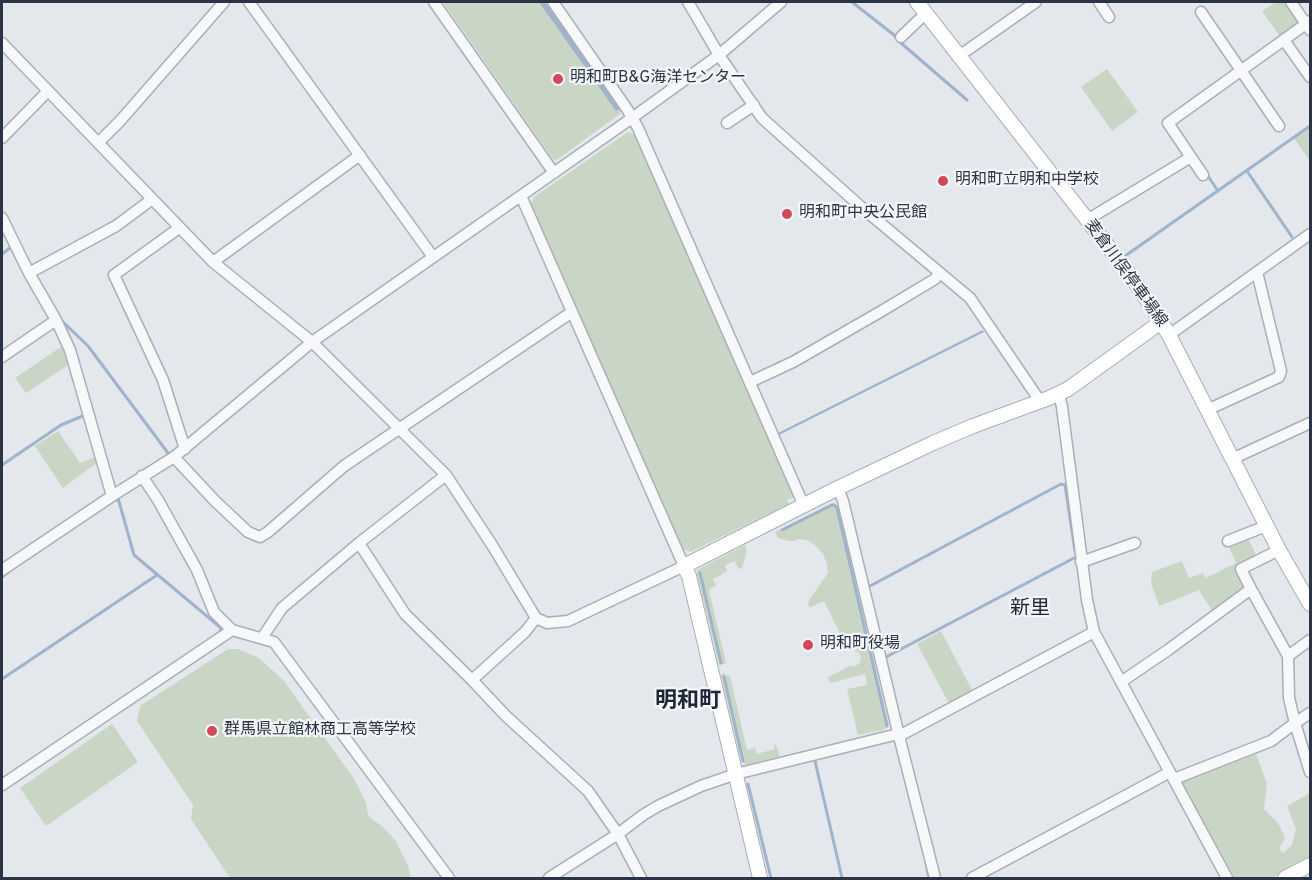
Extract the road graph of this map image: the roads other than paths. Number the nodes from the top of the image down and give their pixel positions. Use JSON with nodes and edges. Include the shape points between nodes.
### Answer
{"nodes":[{"id":1,"x":224,"y":2,"type":"edge"},
{"id":2,"x":249,"y":2,"type":"edge"},
{"id":3,"x":434,"y":2,"type":"edge"},
{"id":4,"x":553,"y":2,"type":"edge"},
{"id":5,"x":688,"y":2,"type":"edge"},
{"id":6,"x":781,"y":2,"type":"edge"},
{"id":7,"x":1036,"y":2,"type":"edge"},
{"id":8,"x":1099,"y":2,"type":"edge"},
{"id":9,"x":1291,"y":2,"type":"edge"},
{"id":10,"x":922,"y":7,"type":"edge"},
{"id":11,"x":1201,"y":12,"type":"dead end"},
{"id":12,"x":1109,"y":17,"type":"dead end"},
{"id":13,"x":1309,"y":25,"type":"edge"},
{"id":14,"x":901,"y":37,"type":"dead end"},
{"id":15,"x":1284,"y":40,"type":"junction"},
{"id":16,"x":2,"y":43,"type":"edge"},
{"id":17,"x":719,"y":55,"type":"junction"},
{"id":18,"x":959,"y":56,"type":"junction"},
{"id":19,"x":1241,"y":70,"type":"junction"},
{"id":20,"x":1311,"y":77,"type":"edge"},
{"id":21,"x":48,"y":91,"type":"junction"},
{"id":22,"x":754,"y":105,"type":"junction"},
{"id":23,"x":632,"y":118,"type":"junction"},
{"id":24,"x":727,"y":123,"type":"dead end"},
{"id":25,"x":1279,"y":126,"type":"dead end"},
{"id":26,"x":2,"y":138,"type":"edge"},
{"id":27,"x":98,"y":143,"type":"junction"},
{"id":28,"x":360,"y":155,"type":"junction"},
{"id":29,"x":1191,"y":157,"type":"junction"},
{"id":30,"x":554,"y":173,"type":"junction"},
{"id":31,"x":1203,"y":175,"type":"dead end"},
{"id":32,"x":521,"y":196,"type":"junction"},
{"id":33,"x":152,"y":200,"type":"junction"},
{"id":34,"x":2,"y":218,"type":"edge"},
{"id":35,"x":1087,"y":220,"type":"junction"},
{"id":36,"x":179,"y":228,"type":"junction"},
{"id":37,"x":1311,"y":234,"type":"edge"},
{"id":38,"x":433,"y":257,"type":"junction"},
{"id":39,"x":213,"y":262,"type":"junction"},
{"id":40,"x":1257,"y":272,"type":"junction"},
{"id":41,"x":29,"y":273,"type":"junction"},
{"id":42,"x":939,"y":273,"type":"junction"},
{"id":43,"x":572,"y":312,"type":"junction"},
{"id":44,"x":56,"y":320,"type":"junction"},
{"id":45,"x":1161,"y":322,"type":"junction"},
{"id":46,"x":1169,"y":335,"type":"junction"},
{"id":47,"x":312,"y":342,"type":"junction"},
{"id":48,"x":2,"y":357,"type":"edge"},
{"id":49,"x":750,"y":382,"type":"junction"},
{"id":50,"x":1059,"y":393,"type":"junction"},
{"id":51,"x":1040,"y":401,"type":"junction"},
{"id":52,"x":1207,"y":410,"type":"junction"},
{"id":53,"x":1311,"y":423,"type":"edge"},
{"id":54,"x":401,"y":428,"type":"junction"},
{"id":55,"x":185,"y":449,"type":"junction"},
{"id":56,"x":174,"y":457,"type":"junction"},
{"id":57,"x":1232,"y":459,"type":"junction"},
{"id":58,"x":446,"y":475,"type":"junction"},
{"id":59,"x":142,"y":476,"type":"junction"},
{"id":60,"x":838,"y":488,"type":"junction"},
{"id":61,"x":112,"y":496,"type":"junction"},
{"id":62,"x":804,"y":506,"type":"junction"},
{"id":63,"x":1266,"y":526,"type":"junction"},
{"id":64,"x":1228,"y":541,"type":"dead end"},
{"id":65,"x":359,"y":543,"type":"junction"},
{"id":66,"x":1135,"y":543,"type":"dead end"},
{"id":67,"x":1279,"y":550,"type":"junction"},
{"id":68,"x":1081,"y":562,"type":"junction"},
{"id":69,"x":684,"y":566,"type":"junction"},
{"id":70,"x":2,"y":570,"type":"edge"},
{"id":71,"x":1251,"y":589,"type":"junction"},
{"id":72,"x":1310,"y":600,"type":"edge"},
{"id":73,"x":536,"y":618,"type":"junction"},
{"id":74,"x":232,"y":630,"type":"junction"},
{"id":75,"x":1094,"y":632,"type":"junction"},
{"id":76,"x":262,"y":638,"type":"junction"},
{"id":77,"x":1311,"y":640,"type":"edge"},
{"id":78,"x":1288,"y":656,"type":"junction"},
{"id":79,"x":472,"y":680,"type":"junction"},
{"id":80,"x":1121,"y":682,"type":"junction"},
{"id":81,"x":1311,"y":713,"type":"edge"},
{"id":82,"x":1295,"y":723,"type":"junction"},
{"id":83,"x":898,"y":736,"type":"junction"},
{"id":84,"x":1311,"y":772,"type":"edge"},
{"id":85,"x":736,"y":774,"type":"junction"},
{"id":86,"x":1172,"y":776,"type":"junction"},
{"id":87,"x":2,"y":785,"type":"edge"},
{"id":88,"x":618,"y":834,"type":"junction"},
{"id":89,"x":1311,"y":865,"type":"edge"},
{"id":90,"x":449,"y":879,"type":"edge"},
{"id":91,"x":549,"y":879,"type":"edge"},
{"id":92,"x":641,"y":879,"type":"edge"},
{"id":93,"x":760,"y":879,"type":"edge"},
{"id":94,"x":935,"y":879,"type":"edge"},
{"id":95,"x":972,"y":879,"type":"edge"},
{"id":96,"x":1227,"y":879,"type":"edge"},
{"id":97,"x":1285,"y":879,"type":"edge"}],
"edges":[{"from":1,"to":27,"type":"street"},
{"from":2,"to":28,"type":"street"},
{"from":3,"to":30,"type":"street"},
{"from":4,"to":23,"type":"street"},
{"from":5,"to":17,"type":"street"},
{"from":6,"to":17,"type":"street"},
{"from":7,"to":18,"type":"street"},
{"from":8,"to":12,"type":"street"},
{"from":9,"to":13,"type":"street"},
{"from":10,"to":14,"type":"street"},
{"from":10,"to":18,"type":"street","name":"麦倉川俣停車場線"},
{"from":11,"to":19,"type":"street"},
{"from":13,"to":15,"type":"street"},
{"from":15,"to":19,"type":"street"},
{"from":15,"to":20,"type":"street"},
{"from":16,"to":21,"type":"street"},
{"from":17,"to":22,"type":"street"},
{"from":17,"to":23,"type":"street"},
{"from":18,"to":35,"type":"street","name":"麦倉川俣停車場線"},
{"from":19,"to":25,"type":"street"},
{"from":19,"to":29,"type":"street","via":[[1168,123]]},
{"from":21,"to":26,"type":"street"},
{"from":21,"to":27,"type":"street"},
{"from":22,"to":24,"type":"street"},
{"from":22,"to":42,"type":"street","via":[[762,118]]},
{"from":23,"to":30,"type":"street"},
{"from":23,"to":49,"type":"street"},
{"from":27,"to":33,"type":"street"},
{"from":28,"to":38,"type":"street"},
{"from":28,"to":39,"type":"street"},
{"from":29,"to":31,"type":"street"},
{"from":29,"to":35,"type":"street"},
{"from":30,"to":32,"type":"street"},
{"from":32,"to":38,"type":"street"},
{"from":32,"to":43,"type":"street"},
{"from":33,"to":36,"type":"street"},
{"from":33,"to":41,"type":"street","via":[[116,226]]},
{"from":34,"to":41,"type":"street"},
{"from":35,"to":45,"type":"street","name":"麦倉川俣停車場線"},
{"from":36,"to":39,"type":"street"},
{"from":36,"to":55,"type":"street","via":[[114,275],[163,380]]},
{"from":37,"to":40,"type":"street"},
{"from":38,"to":47,"type":"street"},
{"from":39,"to":47,"type":"street"},
{"from":40,"to":46,"type":"street"},
{"from":40,"to":52,"type":"street","via":[[1281,372],[1279,377]]},
{"from":41,"to":44,"type":"street"},
{"from":42,"to":49,"type":"street","via":[[861,323]]},
{"from":42,"to":51,"type":"street","via":[[970,298]]},
{"from":43,"to":54,"type":"street"},
{"from":43,"to":69,"type":"street"},
{"from":44,"to":48,"type":"street"},
{"from":44,"to":61,"type":"street","via":[[70,350]]},
{"from":45,"to":46,"type":"street","name":"麦倉川俣停車場線"},
{"from":45,"to":50,"type":"street"},
{"from":46,"to":52,"type":"street","name":"麦倉川俣停車場線"},
{"from":47,"to":54,"type":"street"},
{"from":47,"to":55,"type":"street"},
{"from":49,"to":62,"type":"street"},
{"from":50,"to":51,"type":"street"},
{"from":50,"to":68,"type":"street"},
{"from":51,"to":60,"type":"street","via":[[953,434]]},
{"from":52,"to":57,"type":"street","name":"麦倉川俣停車場線"},
{"from":53,"to":57,"type":"street"},
{"from":54,"to":56,"type":"street","via":[[344,466],[260,537],[215,501]]},
{"from":54,"to":58,"type":"street"},
{"from":55,"to":56,"type":"street"},
{"from":56,"to":59,"type":"street"},
{"from":57,"to":63,"type":"street","name":"麦倉川俣停車場線"},
{"from":58,"to":65,"type":"street"},
{"from":58,"to":73,"type":"street"},
{"from":59,"to":61,"type":"street"},
{"from":59,"to":74,"type":"street","via":[[197,570],[214,612]]},
{"from":60,"to":62,"type":"street"},
{"from":60,"to":83,"type":"street"},
{"from":61,"to":70,"type":"street"},
{"from":62,"to":69,"type":"street"},
{"from":63,"to":64,"type":"street"},
{"from":63,"to":67,"type":"street","name":"麦倉川俣停車場線"},
{"from":65,"to":76,"type":"street","via":[[282,608]]},
{"from":65,"to":79,"type":"street","via":[[405,614]]},
{"from":66,"to":68,"type":"street"},
{"from":67,"to":71,"type":"street","via":[[1241,569]]},
{"from":67,"to":72,"type":"street","name":"麦倉川俣停車場線"},
{"from":68,"to":75,"type":"street"},
{"from":69,"to":73,"type":"street","via":[[568,621],[547,623]]},
{"from":69,"to":85,"type":"street"},
{"from":71,"to":78,"type":"street"},
{"from":71,"to":80,"type":"street"},
{"from":73,"to":79,"type":"street"},
{"from":74,"to":76,"type":"street"},
{"from":74,"to":87,"type":"street"},
{"from":75,"to":80,"type":"street"},
{"from":75,"to":83,"type":"street"},
{"from":76,"to":90,"type":"street","via":[[274,642]]},
{"from":77,"to":78,"type":"street"},
{"from":78,"to":82,"type":"street","via":[[1289,698]]},
{"from":79,"to":88,"type":"street","via":[[588,792]]},
{"from":80,"to":86,"type":"street"},
{"from":81,"to":82,"type":"street"},
{"from":82,"to":84,"type":"street"},
{"from":82,"to":86,"type":"street","via":[[1271,741]]},
{"from":83,"to":85,"type":"street"},
{"from":83,"to":94,"type":"street"},
{"from":85,"to":88,"type":"street","via":[[658,806]]},
{"from":85,"to":93,"type":"street"},
{"from":86,"to":95,"type":"street"},
{"from":86,"to":96,"type":"street"},
{"from":88,"to":91,"type":"street"},
{"from":88,"to":92,"type":"street"},
{"from":89,"to":97,"type":"street"}]}
